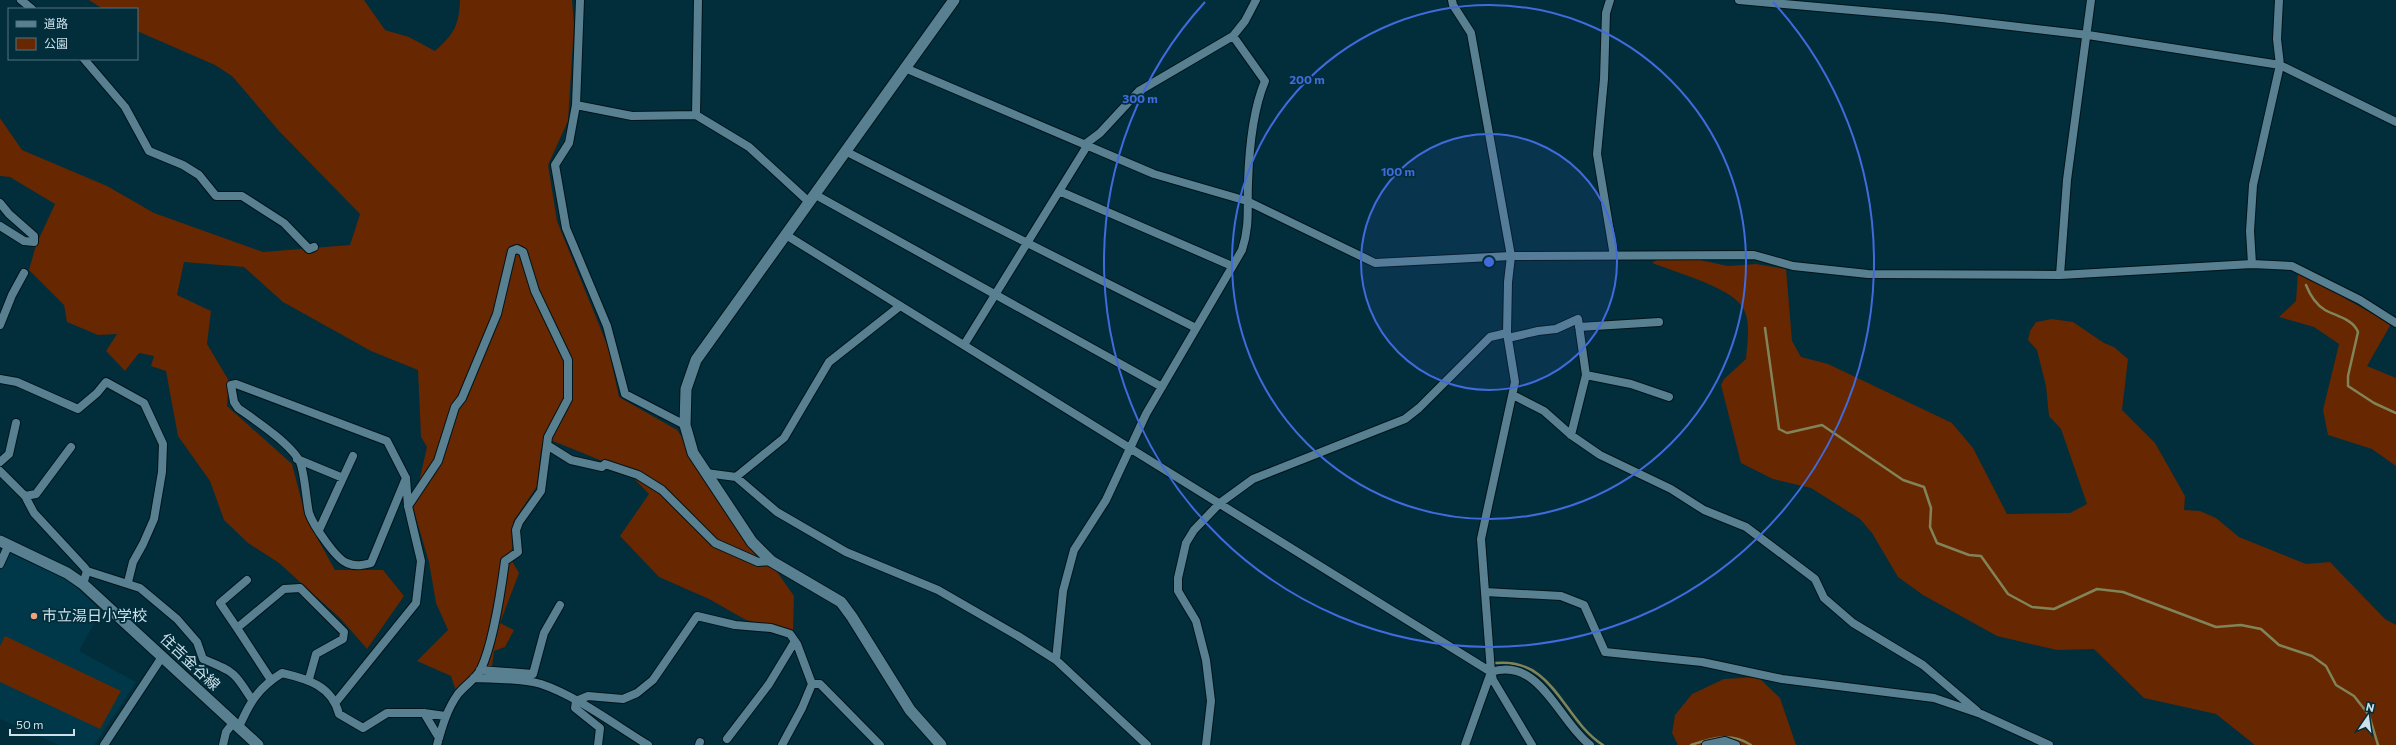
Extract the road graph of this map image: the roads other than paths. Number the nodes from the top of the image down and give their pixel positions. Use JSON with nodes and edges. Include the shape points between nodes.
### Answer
{"nodes":[{"id":1,"x":21,"y":0,"type":"edge"},
{"id":2,"x":580,"y":0,"type":"edge"},
{"id":3,"x":698,"y":0,"type":"edge"},
{"id":4,"x":954,"y":0,"type":"edge"},
{"id":5,"x":1256,"y":0,"type":"edge"},
{"id":6,"x":1452,"y":0,"type":"edge"},
{"id":7,"x":1610,"y":0,"type":"edge"},
{"id":8,"x":1739,"y":0,"type":"edge"},
{"id":9,"x":2091,"y":0,"type":"edge"},
{"id":10,"x":2279,"y":0,"type":"edge"},
{"id":11,"x":31,"y":8,"type":"edge"},
{"id":12,"x":2088,"y":35,"type":"junction"},
{"id":13,"x":1233,"y":36,"type":"junction"},
{"id":14,"x":85,"y":60,"type":"edge"},
{"id":15,"x":2280,"y":65,"type":"junction"},
{"id":16,"x":905,"y":68,"type":"junction"},
{"id":17,"x":576,"y":105,"type":"junction"},
{"id":18,"x":696,"y":115,"type":"junction"},
{"id":19,"x":2396,"y":122,"type":"edge"},
{"id":20,"x":1086,"y":145,"type":"junction"},
{"id":21,"x":846,"y":151,"type":"junction"},
{"id":22,"x":1059,"y":191,"type":"junction"},
{"id":23,"x":812,"y":198,"type":"junction"},
{"id":24,"x":1247,"y":201,"type":"junction"},
{"id":25,"x":0,"y":204,"type":"edge"},
{"id":26,"x":0,"y":226,"type":"edge"},
{"id":27,"x":786,"y":235,"type":"junction"},
{"id":28,"x":1027,"y":242,"type":"junction"},
{"id":29,"x":314,"y":247,"type":"dead end"},
{"id":30,"x":1511,"y":256,"type":"junction"},
{"id":31,"x":1614,"y":256,"type":"junction"},
{"id":32,"x":2252,"y":264,"type":"junction"},
{"id":33,"x":1232,"y":266,"type":"junction"},
{"id":34,"x":24,"y":273,"type":"dead end"},
{"id":35,"x":2060,"y":275,"type":"junction"},
{"id":36,"x":995,"y":294,"type":"junction"},
{"id":37,"x":900,"y":306,"type":"junction"},
{"id":38,"x":1659,"y":322,"type":"dead end"},
{"id":39,"x":2396,"y":323,"type":"edge"},
{"id":40,"x":0,"y":325,"type":"edge"},
{"id":41,"x":1579,"y":327,"type":"junction"},
{"id":42,"x":1196,"y":328,"type":"junction"},
{"id":43,"x":1508,"y":336,"type":"junction"},
{"id":44,"x":964,"y":345,"type":"junction"},
{"id":45,"x":1586,"y":375,"type":"junction"},
{"id":46,"x":0,"y":379,"type":"edge"},
{"id":47,"x":1162,"y":387,"type":"junction"},
{"id":48,"x":1513,"y":395,"type":"junction"},
{"id":49,"x":1669,"y":397,"type":"dead end"},
{"id":50,"x":16,"y":423,"type":"dead end"},
{"id":51,"x":686,"y":425,"type":"junction"},
{"id":52,"x":1571,"y":435,"type":"junction"},
{"id":53,"x":547,"y":445,"type":"junction"},
{"id":54,"x":71,"y":447,"type":"dead end"},
{"id":55,"x":1131,"y":447,"type":"junction"},
{"id":56,"x":353,"y":456,"type":"dead end"},
{"id":57,"x":297,"y":459,"type":"junction"},
{"id":58,"x":0,"y":462,"type":"edge"},
{"id":59,"x":0,"y":471,"type":"edge"},
{"id":60,"x":706,"y":473,"type":"junction"},
{"id":61,"x":736,"y":477,"type":"junction"},
{"id":62,"x":343,"y":478,"type":"junction"},
{"id":63,"x":406,"y":478,"type":"junction"},
{"id":64,"x":25,"y":496,"type":"junction"},
{"id":65,"x":1220,"y":503,"type":"junction"},
{"id":66,"x":408,"y":506,"type":"junction"},
{"id":67,"x":319,"y":530,"type":"junction"},
{"id":68,"x":4,"y":542,"type":"edge"},
{"id":69,"x":771,"y":561,"type":"junction"},
{"id":70,"x":0,"y":564,"type":"edge"},
{"id":71,"x":87,"y":571,"type":"junction"},
{"id":72,"x":247,"y":580,"type":"dead end"},
{"id":73,"x":128,"y":582,"type":"junction"},
{"id":74,"x":83,"y":584,"type":"junction"},
{"id":75,"x":1485,"y":592,"type":"junction"},
{"id":76,"x":560,"y":605,"type":"dead end"},
{"id":77,"x":237,"y":628,"type":"junction"},
{"id":78,"x":795,"y":641,"type":"junction"},
{"id":79,"x":162,"y":657,"type":"junction"},
{"id":80,"x":1056,"y":660,"type":"junction"},
{"id":81,"x":480,"y":670,"type":"junction"},
{"id":82,"x":1490,"y":672,"type":"junction"},
{"id":83,"x":474,"y":678,"type":"junction"},
{"id":84,"x":309,"y":679,"type":"junction"},
{"id":85,"x":271,"y":680,"type":"junction"},
{"id":86,"x":812,"y":684,"type":"junction"},
{"id":87,"x":252,"y":700,"type":"junction"},
{"id":88,"x":576,"y":701,"type":"junction"},
{"id":89,"x":336,"y":702,"type":"junction"},
{"id":90,"x":424,"y":713,"type":"junction"},
{"id":91,"x":1981,"y":714,"type":"junction"},
{"id":92,"x":445,"y":716,"type":"junction"},
{"id":93,"x":236,"y":725,"type":"junction"},
{"id":94,"x":727,"y":739,"type":"dead end"},
{"id":95,"x":438,"y":741,"type":"edge"},
{"id":96,"x":2045,"y":744,"type":"edge"},
{"id":97,"x":104,"y":745,"type":"edge"},
{"id":98,"x":223,"y":745,"type":"edge"},
{"id":99,"x":258,"y":745,"type":"edge"},
{"id":100,"x":598,"y":745,"type":"edge"},
{"id":101,"x":648,"y":745,"type":"edge"},
{"id":102,"x":782,"y":745,"type":"edge"},
{"id":103,"x":880,"y":745,"type":"edge"},
{"id":104,"x":941,"y":745,"type":"edge"},
{"id":105,"x":1147,"y":745,"type":"edge"},
{"id":106,"x":1206,"y":745,"type":"edge"},
{"id":107,"x":1465,"y":745,"type":"edge"},
{"id":108,"x":1532,"y":745,"type":"edge"},
{"id":109,"x":1590,"y":745,"type":"edge"},
{"id":110,"x":1706,"y":745,"type":"edge"},
{"id":111,"x":1736,"y":745,"type":"edge"}],
"edges":[{"from":1,"to":11,"type":"street"},
{"from":2,"to":17,"type":"street"},
{"from":3,"to":18,"type":"street"},
{"from":4,"to":16,"type":"street"},
{"from":5,"to":13,"type":"street"},
{"from":6,"to":30,"type":"street","via":[[1452,5],[1471,33]]},
{"from":7,"to":31,"type":"street","via":[[1606,13],[1604,79],[1597,154]]},
{"from":8,"to":12,"type":"street","via":[[1942,18]]},
{"from":9,"to":12,"type":"street"},
{"from":10,"to":15,"type":"street"},
{"from":12,"to":15,"type":"street"},
{"from":12,"to":35,"type":"street","via":[[2074,123]]},
{"from":13,"to":20,"type":"street","via":[[1139,91]]},
{"from":13,"to":24,"type":"street","via":[[1265,81],[1256,101]]},
{"from":14,"to":29,"type":"street","via":[[125,107],[150,151],[184,165],[199,175],[216,196],[242,196],[284,223],[309,249]]},
{"from":15,"to":19,"type":"street"},
{"from":15,"to":32,"type":"street","via":[[2253,185],[2250,230]]},
{"from":16,"to":20,"type":"street"},
{"from":16,"to":21,"type":"street"},
{"from":17,"to":18,"type":"street","via":[[632,116]]},
{"from":17,"to":51,"type":"street","via":[[569,143],[555,165],[566,228],[607,326],[625,394]]},
{"from":18,"to":23,"type":"street","via":[[749,147]]},
{"from":20,"to":22,"type":"street"},
{"from":20,"to":24,"type":"street","via":[[1154,174]]},
{"from":21,"to":23,"type":"street"},
{"from":21,"to":28,"type":"street"},
{"from":22,"to":28,"type":"street"},
{"from":22,"to":33,"type":"street"},
{"from":23,"to":27,"type":"street"},
{"from":23,"to":36,"type":"street"},
{"from":24,"to":30,"type":"street","via":[[1375,263]]},
{"from":24,"to":33,"type":"street","via":[[1248,231],[1242,250]]},
{"from":25,"to":26,"type":"street","via":[[34,236],[34,242],[24,240]]},
{"from":27,"to":37,"type":"street"},
{"from":27,"to":51,"type":"street","via":[[696,360],[686,389]]},
{"from":28,"to":36,"type":"street"},
{"from":28,"to":42,"type":"street"},
{"from":30,"to":31,"type":"street"},
{"from":30,"to":43,"type":"street","via":[[1508,282]]},
{"from":31,"to":35,"type":"street","via":[[1754,256],[1793,266],[1868,274]]},
{"from":32,"to":35,"type":"street"},
{"from":32,"to":39,"type":"street","via":[[2292,266],[2360,300]]},
{"from":33,"to":42,"type":"street"},
{"from":34,"to":40,"type":"street"},
{"from":36,"to":44,"type":"street"},
{"from":36,"to":47,"type":"street"},
{"from":37,"to":44,"type":"street"},
{"from":37,"to":61,"type":"street","via":[[829,362],[784,438]]},
{"from":38,"to":41,"type":"street"},
{"from":41,"to":43,"type":"street","via":[[1578,319],[1556,329]]},
{"from":41,"to":45,"type":"street"},
{"from":42,"to":47,"type":"street"},
{"from":43,"to":48,"type":"street","via":[[1515,382]]},
{"from":43,"to":65,"type":"street","via":[[1490,337],[1405,419],[1253,479]]},
{"from":44,"to":55,"type":"street"},
{"from":45,"to":49,"type":"street","via":[[1631,384]]},
{"from":45,"to":52,"type":"street"},
{"from":46,"to":73,"type":"street","via":[[17,382],[78,409],[97,394],[106,382],[144,403],[163,444],[162,472],[154,519],[133,562]]},
{"from":47,"to":55,"type":"street"},
{"from":48,"to":52,"type":"street","via":[[1544,411]]},
{"from":48,"to":75,"type":"street","via":[[1481,539]]},
{"from":50,"to":58,"type":"street","via":[[9,454]]},
{"from":51,"to":60,"type":"street","via":[[693,453]]},
{"from":52,"to":91,"type":"street","via":[[1600,455],[1671,488],[1704,510],[1746,527],[1815,579],[1824,598],[1853,623],[1923,665]]},
{"from":53,"to":66,"type":"street","via":[[548,437],[568,399],[568,360],[535,291],[523,252],[517,249],[512,251],[497,314],[462,398],[455,407],[443,450]]},
{"from":53,"to":69,"type":"street","via":[[571,460],[602,467],[605,464],[638,475],[662,490],[715,543],[758,562]]},
{"from":53,"to":81,"type":"street","via":[[541,491],[519,522],[516,530],[518,552],[505,560],[500,597]]},
{"from":54,"to":64,"type":"street","via":[[36,494]]},
{"from":55,"to":65,"type":"street"},
{"from":55,"to":80,"type":"street","via":[[1106,500],[1074,550],[1063,591]]},
{"from":56,"to":62,"type":"street"},
{"from":57,"to":62,"type":"street"},
{"from":57,"to":63,"type":"street","via":[[282,442],[238,408],[234,402],[231,385],[236,384],[387,442]]},
{"from":57,"to":67,"type":"street","via":[[310,514]]},
{"from":59,"to":64,"type":"street"},
{"from":60,"to":61,"type":"street"},
{"from":60,"to":69,"type":"street","via":[[752,542]]},
{"from":61,"to":80,"type":"street","via":[[777,512],[846,552],[938,590]]},
{"from":62,"to":67,"type":"street"},
{"from":63,"to":66,"type":"street"},
{"from":63,"to":67,"type":"street","via":[[371,563],[358,566],[340,559]]},
{"from":64,"to":71,"type":"street","via":[[34,512]]},
{"from":65,"to":82,"type":"street"},
{"from":65,"to":106,"type":"street","via":[[1194,530],[1186,543],[1178,578],[1178,591],[1196,621],[1206,660],[1211,701]]},
{"from":66,"to":89,"type":"street","via":[[421,561],[416,604]]},
{"from":68,"to":70,"type":"street"},
{"from":68,"to":74,"type":"street","name":"住吉金谷線"},
{"from":69,"to":104,"type":"street","via":[[841,602],[910,710]]},
{"from":71,"to":73,"type":"street"},
{"from":71,"to":74,"type":"street"},
{"from":72,"to":77,"type":"street","via":[[220,603]]},
{"from":73,"to":87,"type":"street","via":[[140,588],[177,619],[197,642],[203,659],[237,675]]},
{"from":74,"to":79,"type":"street","name":"住吉金谷線"},
{"from":75,"to":82,"type":"street"},
{"from":75,"to":91,"type":"street","via":[[1561,596],[1584,605],[1605,652],[1702,662],[1782,679],[1934,698]]},
{"from":76,"to":81,"type":"street","via":[[544,633],[533,674]]},
{"from":77,"to":84,"type":"street","via":[[284,589],[300,588],[344,632],[343,639],[316,654]]},
{"from":77,"to":85,"type":"street"},
{"from":78,"to":86,"type":"street"},
{"from":78,"to":88,"type":"street","via":[[790,634],[771,628],[735,625],[697,616],[653,680],[637,693],[623,699],[588,696]]},
{"from":78,"to":94,"type":"street","via":[[770,684]]},
{"from":79,"to":93,"type":"street","name":"住吉金谷線"},
{"from":79,"to":97,"type":"street"},
{"from":80,"to":105,"type":"street"},
{"from":81,"to":83,"type":"street"},
{"from":82,"to":107,"type":"street"},
{"from":82,"to":108,"type":"street"},
{"from":82,"to":109,"type":"street","via":[[1501,668],[1517,670],[1538,684],[1552,698],[1579,737]]},
{"from":83,"to":88,"type":"street","via":[[541,684]]},
{"from":83,"to":92,"type":"street","via":[[458,694]]},
{"from":84,"to":85,"type":"street","via":[[282,673]]},
{"from":84,"to":89,"type":"street"},
{"from":85,"to":87,"type":"street"},
{"from":86,"to":102,"type":"street"},
{"from":86,"to":103,"type":"street","via":[[820,684]]},
{"from":87,"to":93,"type":"street"},
{"from":88,"to":100,"type":"street","via":[[575,708],[600,728]]},
{"from":88,"to":101,"type":"street"},
{"from":89,"to":90,"type":"street","via":[[339,714],[363,728],[388,713]]},
{"from":90,"to":92,"type":"street"},
{"from":90,"to":95,"type":"street"},
{"from":91,"to":96,"type":"street"},
{"from":92,"to":95,"type":"street"},
{"from":93,"to":98,"type":"street","via":[[226,732]]},
{"from":93,"to":99,"type":"street","name":"住吉金谷線"},
{"from":110,"to":111,"type":"street","via":[[1725,742]]}]}
